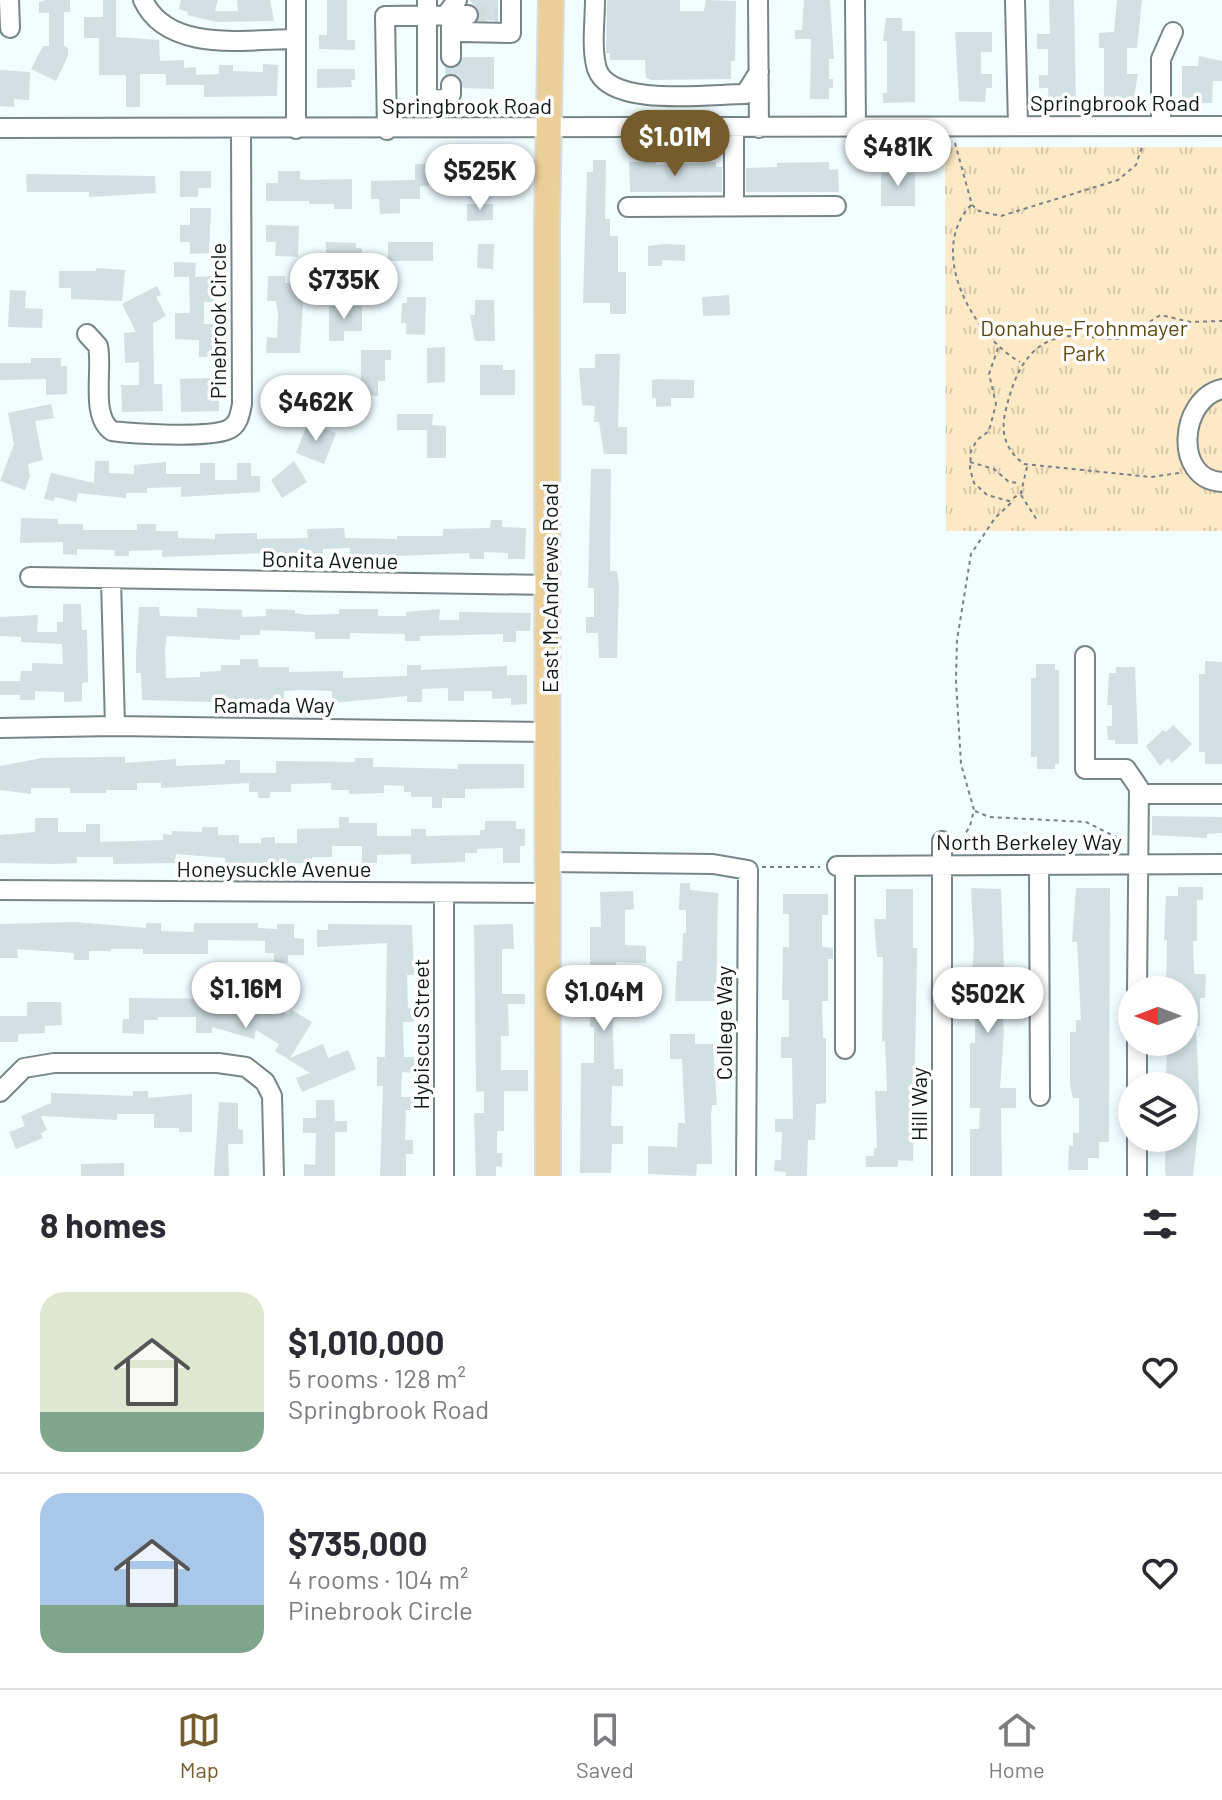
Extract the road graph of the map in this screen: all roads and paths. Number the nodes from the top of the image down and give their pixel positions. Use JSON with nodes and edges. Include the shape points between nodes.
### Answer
{"nodes":[{"id":1,"x":9,"y":0,"type":"edge"},
{"id":2,"x":143,"y":0,"type":"edge"},
{"id":3,"x":296,"y":0,"type":"edge"},
{"id":4,"x":551,"y":0,"type":"edge"},
{"id":5,"x":595,"y":0,"type":"edge"},
{"id":6,"x":758,"y":0,"type":"edge"},
{"id":7,"x":855,"y":0,"type":"edge"},
{"id":8,"x":1015,"y":0,"type":"edge"},
{"id":9,"x":507,"y":10,"type":"edge"},
{"id":10,"x":446,"y":12,"type":"edge"},
{"id":11,"x":10,"y":28,"type":"dead end"},
{"id":12,"x":1173,"y":32,"type":"dead end"},
{"id":13,"x":296,"y":39,"type":"junction"},
{"id":14,"x":451,"y":57,"type":"dead end"},
{"id":15,"x":759,"y":72,"type":"junction"},
{"id":16,"x":451,"y":85,"type":"dead end"},
{"id":17,"x":745,"y":94,"type":"junction"},
{"id":18,"x":1018,"y":126,"type":"junction"},
{"id":19,"x":1153,"y":126,"type":"junction"},
{"id":20,"x":1222,"y":126,"type":"edge"},
{"id":21,"x":856,"y":127,"type":"junction"},
{"id":22,"x":952,"y":127,"type":"junction"},
{"id":23,"x":0,"y":128,"type":"edge"},
{"id":24,"x":746,"y":128,"type":"junction"},
{"id":25,"x":241,"y":129,"type":"junction"},
{"id":26,"x":296,"y":129,"type":"junction"},
{"id":27,"x":387,"y":130,"type":"junction"},
{"id":28,"x":548,"y":130,"type":"junction"},
{"id":29,"x":972,"y":205,"type":"junction"},
{"id":30,"x":734,"y":206,"type":"junction"},
{"id":31,"x":836,"y":206,"type":"dead end"},
{"id":32,"x":628,"y":207,"type":"dead end"},
{"id":33,"x":1222,"y":321,"type":"edge"},
{"id":34,"x":87,"y":334,"type":"dead end"},
{"id":35,"x":998,"y":348,"type":"junction"},
{"id":36,"x":1021,"y":363,"type":"junction"},
{"id":37,"x":1222,"y":389,"type":"edge"},
{"id":38,"x":994,"y":409,"type":"junction"},
{"id":39,"x":1005,"y":413,"type":"junction"},
{"id":40,"x":970,"y":462,"type":"junction"},
{"id":41,"x":1028,"y":465,"type":"junction"},
{"id":42,"x":1195,"y":466,"type":"junction"},
{"id":43,"x":1222,"y":482,"type":"edge"},
{"id":44,"x":1021,"y":483,"type":"junction"},
{"id":45,"x":1021,"y":493,"type":"junction"},
{"id":46,"x":1014,"y":500,"type":"junction"},
{"id":47,"x":1037,"y":520,"type":"dead end"},
{"id":48,"x":30,"y":577,"type":"dead end"},
{"id":49,"x":111,"y":580,"type":"junction"},
{"id":50,"x":549,"y":585,"type":"junction"},
{"id":51,"x":1085,"y":656,"type":"dead end"},
{"id":52,"x":115,"y":726,"type":"junction"},
{"id":53,"x":0,"y":728,"type":"edge"},
{"id":54,"x":549,"y":732,"type":"junction"},
{"id":55,"x":1139,"y":794,"type":"junction"},
{"id":56,"x":1222,"y":794,"type":"edge"},
{"id":57,"x":974,"y":810,"type":"junction"},
{"id":58,"x":942,"y":841,"type":"dead end"},
{"id":59,"x":549,"y":862,"type":"junction"},
{"id":60,"x":1222,"y":864,"type":"edge"},
{"id":61,"x":942,"y":865,"type":"junction"},
{"id":62,"x":1039,"y":865,"type":"junction"},
{"id":63,"x":1138,"y":865,"type":"junction"},
{"id":64,"x":841,"y":866,"type":"junction"},
{"id":65,"x":748,"y":870,"type":"junction"},
{"id":66,"x":0,"y":890,"type":"edge"},
{"id":67,"x":444,"y":893,"type":"junction"},
{"id":68,"x":548,"y":893,"type":"junction"},
{"id":69,"x":1137,"y":976,"type":"edge"},
{"id":70,"x":845,"y":1049,"type":"dead end"},
{"id":71,"x":0,"y":1092,"type":"edge"},
{"id":72,"x":1040,"y":1096,"type":"dead end"},
{"id":73,"x":1137,"y":1152,"type":"edge"},
{"id":74,"x":274,"y":1176,"type":"edge"},
{"id":75,"x":444,"y":1176,"type":"edge"},
{"id":76,"x":548,"y":1176,"type":"edge"},
{"id":77,"x":746,"y":1176,"type":"edge"},
{"id":78,"x":942,"y":1176,"type":"edge"},
{"id":79,"x":1137,"y":1176,"type":"edge"}],
"edges":[{"from":1,"to":11,"type":"street"},
{"from":2,"to":13,"type":"street","via":[[159,20],[192,37]]},
{"from":3,"to":13,"type":"street"},
{"from":4,"to":28,"type":"main road","name":"East McAndrews Road"},
{"from":5,"to":17,"type":"street","via":[[596,67],[614,89],[633,94]]},
{"from":6,"to":15,"type":"street"},
{"from":7,"to":21,"type":"street"},
{"from":8,"to":18,"type":"street"},
{"from":9,"to":10,"type":"street","via":[[511,33],[461,32]]},
{"from":10,"to":14,"type":"street"},
{"from":10,"to":16,"type":"street","via":[[427,98],[443,100],[451,94]]},
{"from":10,"to":27,"type":"street","via":[[385,16]]},
{"from":12,"to":19,"type":"street","via":[[1161,59]]},
{"from":13,"to":26,"type":"street"},
{"from":15,"to":17,"type":"street"},
{"from":15,"to":24,"type":"street"},
{"from":17,"to":24,"type":"street"},
{"from":18,"to":19,"type":"street","name":"Springbrook Road"},
{"from":18,"to":22,"type":"street","name":"Springbrook Road"},
{"from":19,"to":20,"type":"street","name":"Springbrook Road"},
{"from":19,"to":29,"type":"path","via":[[1136,165],[1118,180],[1001,216]]},
{"from":21,"to":22,"type":"street","name":"Springbrook Road"},
{"from":21,"to":24,"type":"street","name":"Springbrook Road"},
{"from":22,"to":29,"type":"path"},
{"from":23,"to":25,"type":"street","name":"Springbrook Road"},
{"from":24,"to":28,"type":"street","name":"Springbrook Road"},
{"from":24,"to":30,"type":"street"},
{"from":25,"to":26,"type":"street","name":"Springbrook Road"},
{"from":25,"to":34,"type":"street","name":"Pinebrook Circle","via":[[242,404],[235,424],[210,433],[112,431],[104,426],[101,414],[98,346]]},
{"from":26,"to":27,"type":"street","name":"Springbrook Road"},
{"from":27,"to":28,"type":"street","name":"Springbrook Road"},
{"from":28,"to":50,"type":"main road","name":"East McAndrews Road"},
{"from":29,"to":35,"type":"path","via":[[959,225],[955,265],[965,304]]},
{"from":30,"to":31,"type":"street"},
{"from":30,"to":32,"type":"street"},
{"from":33,"to":36,"type":"path","via":[[1190,322],[1161,315],[1128,338],[1062,336],[1038,347]]},
{"from":35,"to":36,"type":"path"},
{"from":35,"to":38,"type":"path","via":[[989,374]]},
{"from":36,"to":39,"type":"path"},
{"from":37,"to":42,"type":"street","via":[[1205,398],[1189,420],[1186,436]]},
{"from":38,"to":39,"type":"path"},
{"from":38,"to":40,"type":"path","via":[[989,431],[973,445]]},
{"from":39,"to":41,"type":"path","via":[[1007,446]]},
{"from":40,"to":44,"type":"path"},
{"from":40,"to":46,"type":"path","via":[[980,489],[999,500]]},
{"from":41,"to":42,"type":"path","via":[[1162,477]]},
{"from":41,"to":44,"type":"path"},
{"from":42,"to":43,"type":"street","via":[[1203,476]]},
{"from":44,"to":45,"type":"path"},
{"from":45,"to":46,"type":"path"},
{"from":45,"to":47,"type":"path"},
{"from":46,"to":57,"type":"path","via":[[971,554],[957,640],[961,764]]},
{"from":48,"to":49,"type":"street","name":"Bonita Avenue"},
{"from":49,"to":50,"type":"street","name":"Bonita Avenue"},
{"from":49,"to":52,"type":"street"},
{"from":50,"to":54,"type":"main road","name":"East McAndrews Road"},
{"from":51,"to":55,"type":"street","via":[[1085,769],[1126,769],[1138,782]]},
{"from":52,"to":53,"type":"street","name":"Ramada Way"},
{"from":52,"to":54,"type":"street","name":"Ramada Way"},
{"from":54,"to":59,"type":"main road","name":"East McAndrews Road"},
{"from":55,"to":56,"type":"street"},
{"from":55,"to":63,"type":"street"},
{"from":57,"to":61,"type":"path","via":[[970,826]]},
{"from":57,"to":63,"type":"path","via":[[989,817],[1086,822],[1120,838]]},
{"from":58,"to":61,"type":"street","name":"Hill Way"},
{"from":59,"to":65,"type":"street","via":[[713,864]]},
{"from":59,"to":68,"type":"main road","name":"East McAndrews Road"},
{"from":60,"to":63,"type":"street","name":"North Berkeley Way"},
{"from":61,"to":62,"type":"street","name":"North Berkeley Way"},
{"from":61,"to":64,"type":"street","name":"North Berkeley Way"},
{"from":61,"to":78,"type":"street","name":"Hill Way"},
{"from":62,"to":63,"type":"street","name":"North Berkeley Way"},
{"from":62,"to":72,"type":"street"},
{"from":63,"to":69,"type":"street"},
{"from":64,"to":65,"type":"path"},
{"from":64,"to":70,"type":"street"},
{"from":65,"to":77,"type":"street","name":"College Way"},
{"from":66,"to":67,"type":"street","name":"Honeysuckle Avenue"},
{"from":67,"to":68,"type":"street","name":"Honeysuckle Avenue"},
{"from":67,"to":75,"type":"street","name":"Hybiscus Street"},
{"from":68,"to":76,"type":"main road","name":"East McAndrews Road"},
{"from":71,"to":74,"type":"street","via":[[24,1068],[54,1063],[246,1067],[265,1082],[272,1096]]},
{"from":73,"to":79,"type":"street"}]}
